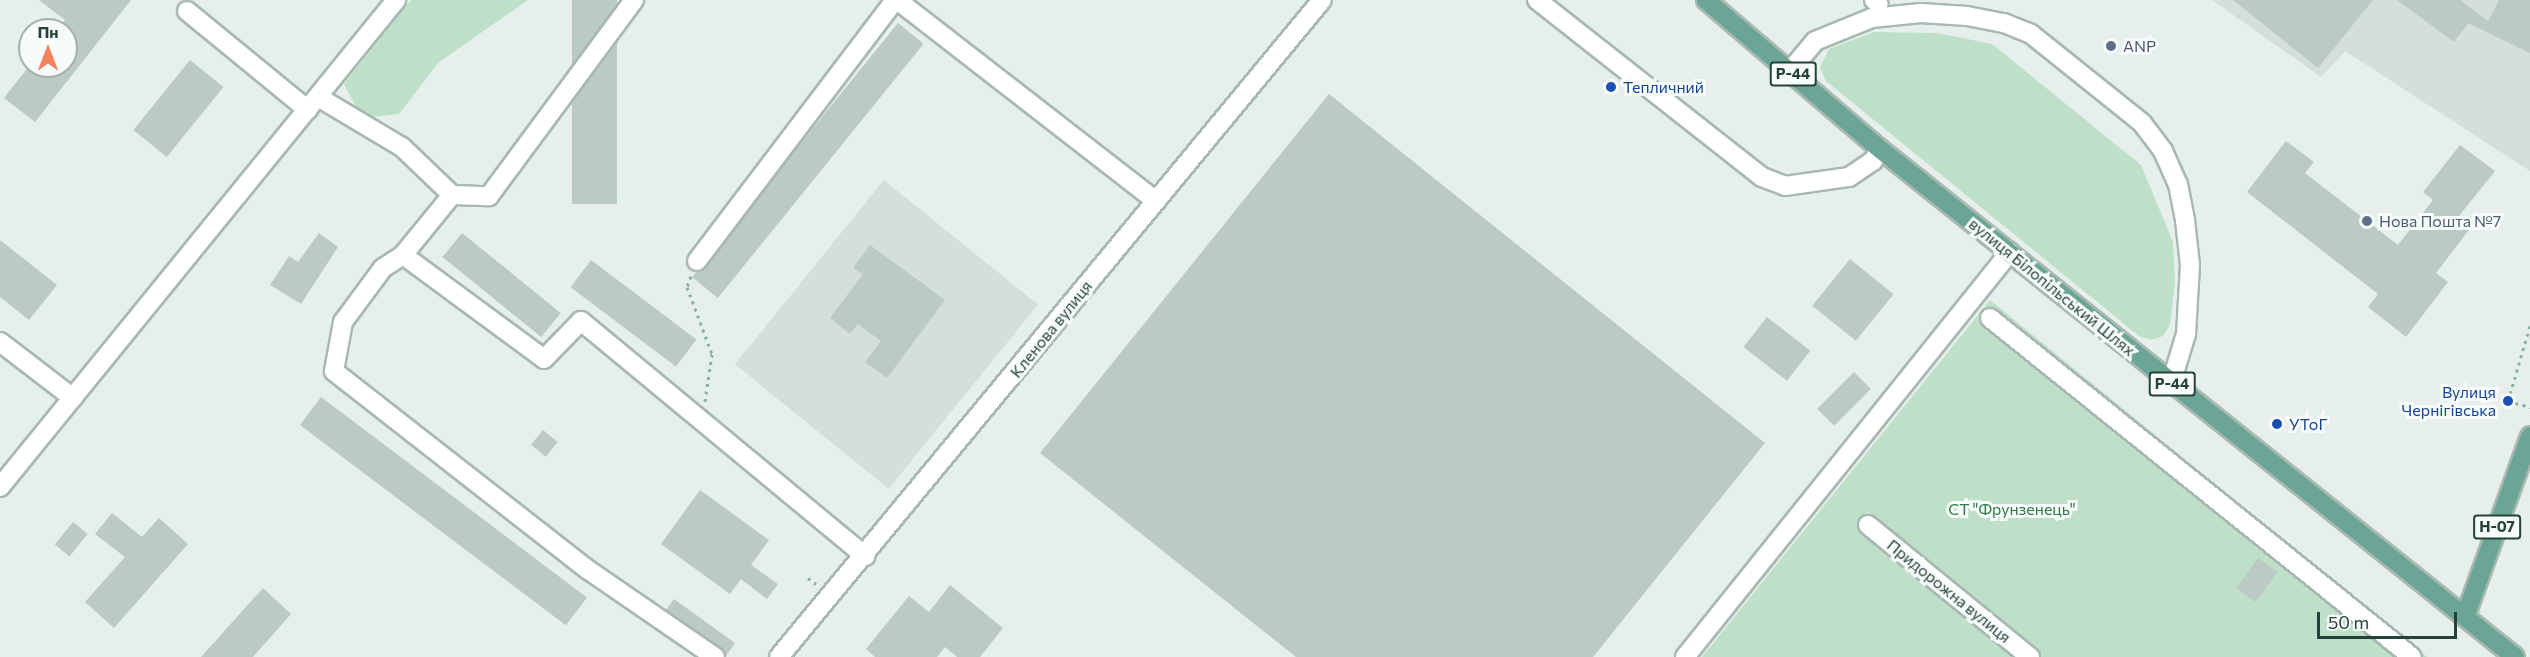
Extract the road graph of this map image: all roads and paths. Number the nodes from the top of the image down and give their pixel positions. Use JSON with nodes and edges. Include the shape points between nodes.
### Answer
{"nodes":[{"id":1,"x":396,"y":0,"type":"edge"},
{"id":2,"x":634,"y":0,"type":"edge"},
{"id":3,"x":896,"y":0,"type":"edge"},
{"id":4,"x":1322,"y":0,"type":"edge"},
{"id":5,"x":1537,"y":0,"type":"edge"},
{"id":6,"x":1706,"y":0,"type":"edge"},
{"id":7,"x":1879,"y":5,"type":"edge"},
{"id":8,"x":188,"y":11,"type":"dead end"},
{"id":9,"x":1790,"y":71,"type":"junction"},
{"id":10,"x":313,"y":103,"type":"junction"},
{"id":11,"x":1881,"y":149,"type":"junction"},
{"id":12,"x":452,"y":195,"type":"junction"},
{"id":13,"x":1156,"y":201,"type":"junction"},
{"id":14,"x":2010,"y":252,"type":"junction"},
{"id":15,"x":403,"y":255,"type":"junction"},
{"id":16,"x":697,"y":261,"type":"joint"},
{"id":17,"x":1990,"y":318,"type":"dead end"},
{"id":18,"x":2530,"y":326,"type":"edge"},
{"id":19,"x":0,"y":342,"type":"edge"},
{"id":20,"x":2171,"y":383,"type":"junction"},
{"id":21,"x":73,"y":398,"type":"junction"},
{"id":22,"x":2530,"y":407,"type":"edge"},
{"id":23,"x":702,"y":421,"type":"junction"},
{"id":24,"x":2530,"y":436,"type":"edge"},
{"id":25,"x":0,"y":487,"type":"edge"},
{"id":26,"x":1868,"y":525,"type":"dead end"},
{"id":27,"x":865,"y":556,"type":"junction"},
{"id":28,"x":2465,"y":617,"type":"junction"},
{"id":29,"x":715,"y":657,"type":"edge"},
{"id":30,"x":779,"y":657,"type":"edge"},
{"id":31,"x":1685,"y":657,"type":"edge"},
{"id":32,"x":2030,"y":657,"type":"edge"},
{"id":33,"x":2412,"y":657,"type":"edge"},
{"id":34,"x":2515,"y":657,"type":"edge"}],
"edges":[{"from":1,"to":10,"type":"street"},
{"from":2,"to":12,"type":"street","via":[[489,196]]},
{"from":3,"to":13,"type":"street"},
{"from":3,"to":16,"type":"street"},
{"from":4,"to":13,"type":"street","name":"Кленова вулиця"},
{"from":5,"to":11,"type":"street","via":[[1762,177],[1785,186],[1849,177],[1873,161]]},
{"from":6,"to":9,"type":"main road","name":"вулиця Білопільський Шлях","number":"Р-44"},
{"from":7,"to":9,"type":"street","via":[[1815,41]]},
{"from":7,"to":20,"type":"street","via":[[2004,23],[2031,34],[2142,123],[2167,159],[2178,184],[2186,220],[2190,265],[2186,334]]},
{"from":8,"to":10,"type":"street"},
{"from":9,"to":11,"type":"main road","name":"вулиця Білопільський Шлях","number":"Р-44"},
{"from":10,"to":12,"type":"street","via":[[402,147]]},
{"from":10,"to":21,"type":"street"},
{"from":11,"to":14,"type":"main road","name":"вулиця Білопільський Шлях","number":"Р-44"},
{"from":12,"to":15,"type":"street"},
{"from":13,"to":27,"type":"street","name":"Кленова вулиця"},
{"from":14,"to":20,"type":"main road","name":"вулиця Білопільський Шлях","number":"Р-44"},
{"from":14,"to":31,"type":"street"},
{"from":15,"to":23,"type":"street","via":[[544,359],[581,321]]},
{"from":15,"to":29,"type":"street","via":[[382,268],[343,322],[334,371],[587,569]]},
{"from":16,"to":23,"type":"path","via":[[687,286],[712,354]]},
{"from":17,"to":33,"type":"street"},
{"from":18,"to":22,"type":"path","via":[[2508,401]]},
{"from":19,"to":21,"type":"street"},
{"from":20,"to":28,"type":"main road","name":"вулиця Білопільський Шлях","number":"Р-44"},
{"from":21,"to":25,"type":"street"},
{"from":23,"to":27,"type":"street"},
{"from":24,"to":28,"type":"main road","number":"Н-07"},
{"from":26,"to":32,"type":"street","name":"Придорожна вулиця"},
{"from":27,"to":30,"type":"street","name":"Кленова вулиця"},
{"from":28,"to":34,"type":"main road","name":"вулиця Білопільський Шлях"}]}
